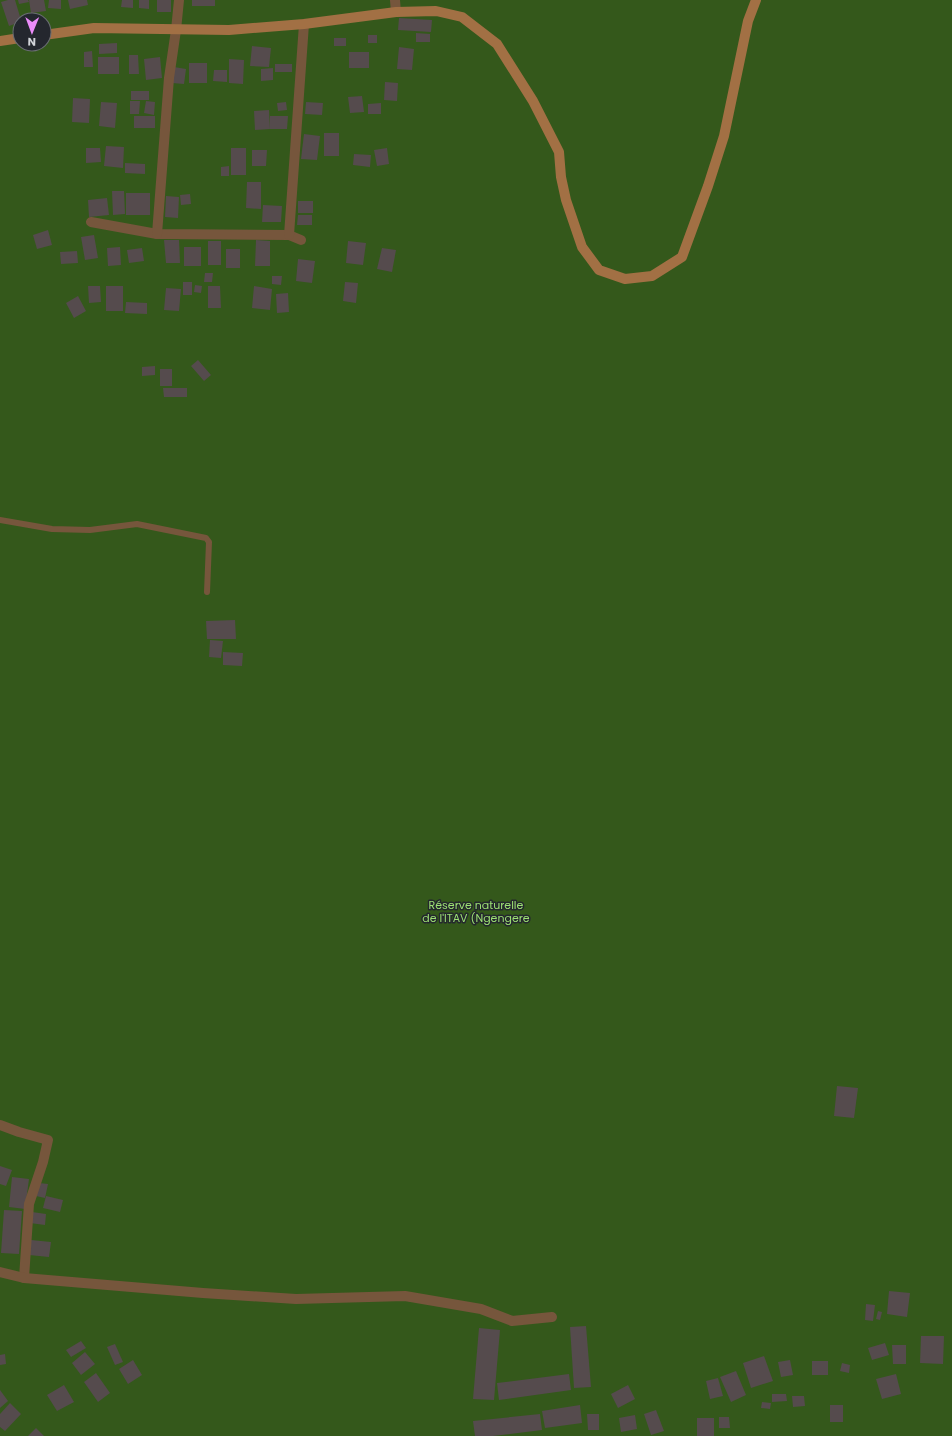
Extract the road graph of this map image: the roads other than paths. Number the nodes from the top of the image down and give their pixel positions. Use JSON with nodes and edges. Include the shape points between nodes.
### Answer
{"nodes":[{"id":1,"x":179,"y":0,"type":"edge"},
{"id":2,"x":394,"y":0,"type":"edge"},
{"id":3,"x":756,"y":0,"type":"edge"},
{"id":4,"x":396,"y":12,"type":"junction"},
{"id":5,"x":304,"y":24,"type":"junction"},
{"id":6,"x":176,"y":30,"type":"junction"},
{"id":7,"x":52,"y":33,"type":"edge"},
{"id":8,"x":12,"y":40,"type":"edge"},
{"id":9,"x":0,"y":42,"type":"edge"},
{"id":10,"x":91,"y":222,"type":"dead end"},
{"id":11,"x":157,"y":234,"type":"junction"},
{"id":12,"x":289,"y":235,"type":"junction"},
{"id":13,"x":301,"y":240,"type":"dead end"},
{"id":14,"x":0,"y":520,"type":"edge"},
{"id":15,"x":207,"y":592,"type":"dead end"},
{"id":16,"x":0,"y":1125,"type":"edge"},
{"id":17,"x":0,"y":1272,"type":"edge"},
{"id":18,"x":24,"y":1278,"type":"junction"},
{"id":19,"x":552,"y":1317,"type":"dead end"}],
"edges":[{"from":1,"to":6,"type":"street"},
{"from":2,"to":4,"type":"street"},
{"from":3,"to":4,"type":"street","via":[[748,21],[722,143],[682,257],[652,276],[625,279],[599,270],[582,247],[566,200],[559,152],[533,101],[496,44],[462,17],[436,11]]},
{"from":4,"to":5,"type":"street"},
{"from":5,"to":6,"type":"street","via":[[229,30]]},
{"from":5,"to":12,"type":"street"},
{"from":6,"to":7,"type":"street","via":[[94,28]]},
{"from":6,"to":11,"type":"street","via":[[169,78]]},
{"from":8,"to":9,"type":"street"},
{"from":10,"to":11,"type":"street"},
{"from":11,"to":12,"type":"street"},
{"from":12,"to":13,"type":"street"},
{"from":14,"to":15,"type":"lane","via":[[52,529],[90,530],[137,524],[206,538],[209,542]]},
{"from":16,"to":18,"type":"street","via":[[48,1140],[29,1204]]},
{"from":17,"to":18,"type":"street"},
{"from":18,"to":19,"type":"street","via":[[296,1299],[405,1296],[481,1309],[512,1321]]}]}
